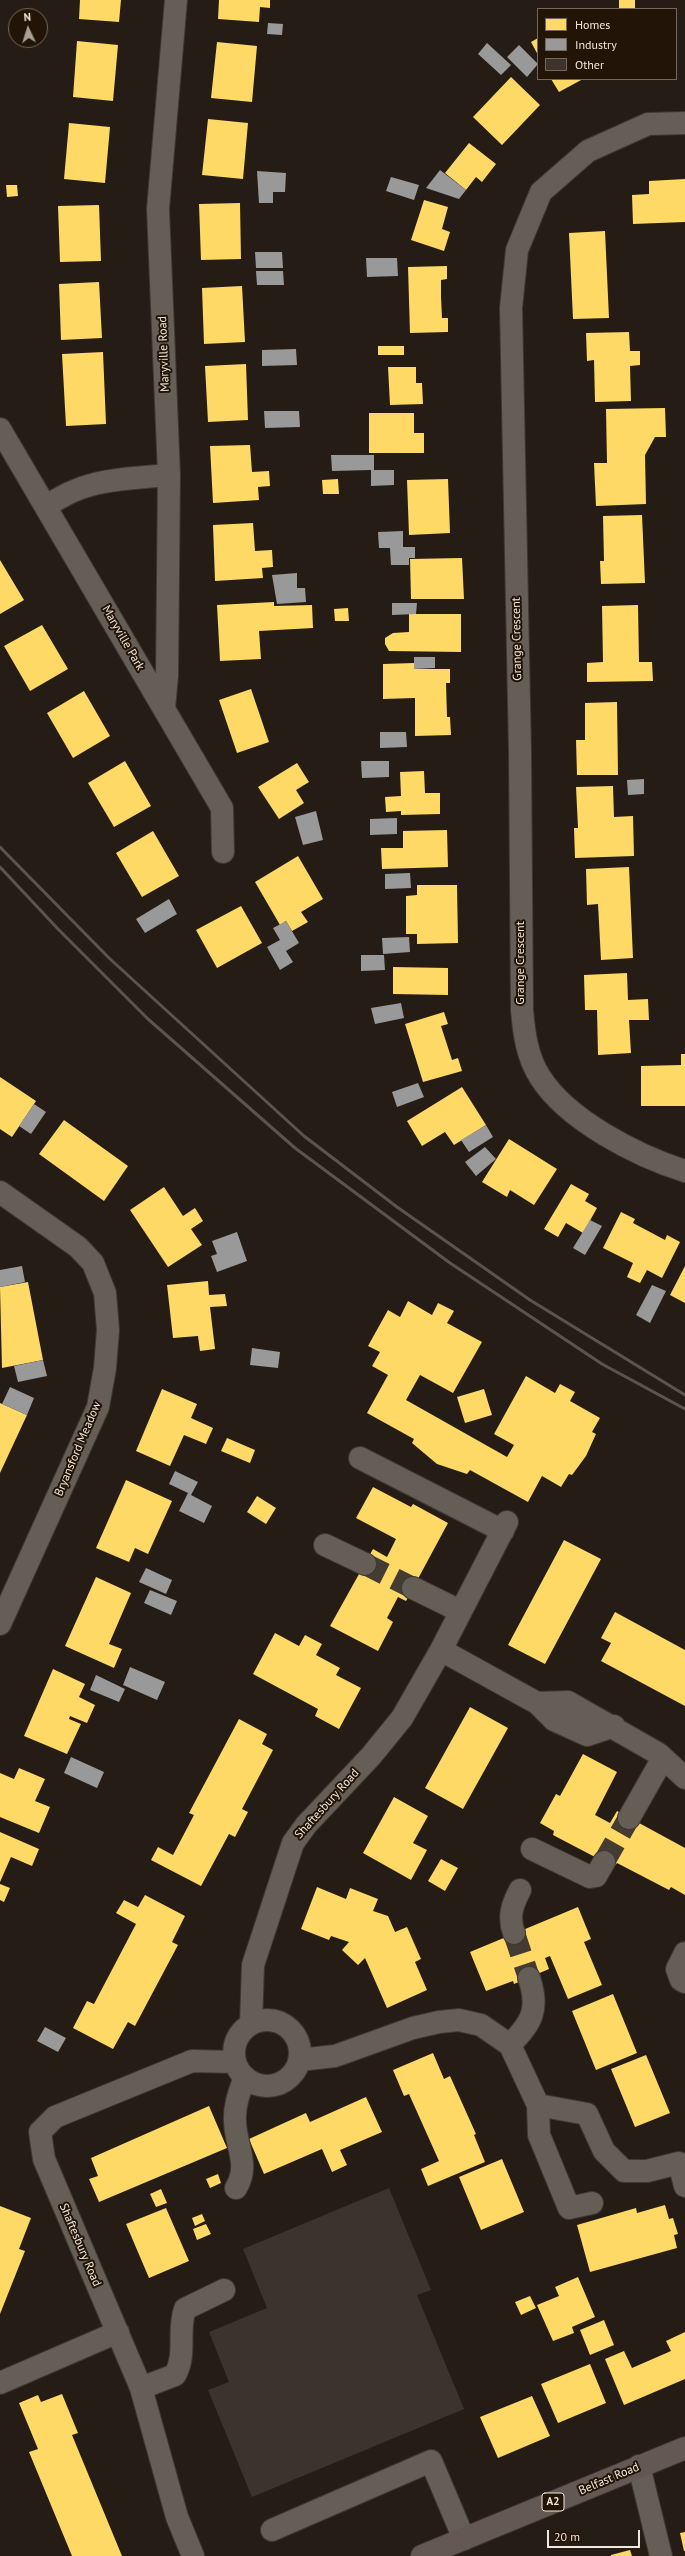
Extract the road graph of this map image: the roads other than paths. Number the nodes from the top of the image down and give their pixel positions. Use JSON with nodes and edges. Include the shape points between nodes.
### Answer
{"nodes":[{"id":1,"x":176,"y":0,"type":"edge"},
{"id":2,"x":685,"y":123,"type":"edge"},
{"id":3,"x":0,"y":429,"type":"edge"},
{"id":4,"x":169,"y":475,"type":"junction"},
{"id":5,"x":46,"y":506,"type":"junction"},
{"id":6,"x":164,"y":708,"type":"junction"},
{"id":7,"x":223,"y":852,"type":"dead end"},
{"id":8,"x":685,"y":1170,"type":"edge"},
{"id":9,"x":0,"y":1192,"type":"edge"},
{"id":10,"x":360,"y":1458,"type":"dead end"},
{"id":11,"x":325,"y":1545,"type":"dead end"},
{"id":12,"x":365,"y":1564,"type":"tunnel mouth"},
{"id":13,"x":413,"y":1588,"type":"tunnel mouth"},
{"id":14,"x":460,"y":1611,"type":"junction"},
{"id":15,"x":0,"y":1624,"type":"edge"},
{"id":16,"x":441,"y":1650,"type":"junction"},
{"id":17,"x":663,"y":1758,"type":"junction"},
{"id":18,"x":685,"y":1778,"type":"edge"},
{"id":19,"x":629,"y":1818,"type":"tunnel mouth"},
{"id":20,"x":532,"y":1849,"type":"dead end"},
{"id":21,"x":604,"y":1862,"type":"tunnel mouth"},
{"id":22,"x":520,"y":1890,"type":"dead end"},
{"id":23,"x":514,"y":1934,"type":"tunnel mouth"},
{"id":24,"x":685,"y":1953,"type":"edge"},
{"id":25,"x":529,"y":1978,"type":"tunnel mouth"},
{"id":26,"x":685,"y":1982,"type":"edge"},
{"id":27,"x":251,"y":2024,"type":"junction"},
{"id":28,"x":510,"y":2045,"type":"junction"},
{"id":29,"x":299,"y":2060,"type":"junction"},
{"id":30,"x":240,"y":2070,"type":"junction"},
{"id":31,"x":538,"y":2105,"type":"junction"},
{"id":32,"x":685,"y":2186,"type":"edge"},
{"id":33,"x":236,"y":2188,"type":"dead end"},
{"id":34,"x":592,"y":2203,"type":"dead end"},
{"id":35,"x":224,"y":2290,"type":"dead end"},
{"id":36,"x":118,"y":2332,"type":"junction"},
{"id":37,"x":0,"y":2383,"type":"edge"},
{"id":38,"x":141,"y":2388,"type":"junction"},
{"id":39,"x":685,"y":2448,"type":"edge"},
{"id":40,"x":639,"y":2466,"type":"junction"},
{"id":41,"x":272,"y":2530,"type":"dead end"},
{"id":42,"x":464,"y":2539,"type":"junction"},
{"id":43,"x":193,"y":2556,"type":"edge"},
{"id":44,"x":422,"y":2556,"type":"edge"},
{"id":45,"x":661,"y":2556,"type":"edge"}],
"edges":[{"from":1,"to":4,"type":"street","name":"Maryville Road","via":[[158,209]]},
{"from":2,"to":8,"type":"street","name":"Grange Crescent","via":[[648,124],[588,151],[541,192],[517,250],[511,308],[524,1034],[533,1063],[553,1095],[583,1119],[622,1144]]},
{"from":3,"to":5,"type":"street","name":"Maryville Park"},
{"from":4,"to":5,"type":"street","via":[[107,479],[62,494]]},
{"from":4,"to":6,"type":"street","name":"Maryville Road","via":[[168,676]]},
{"from":5,"to":6,"type":"street","name":"Maryville Park"},
{"from":6,"to":7,"type":"street","name":"Maryville Park","via":[[222,808]]},
{"from":9,"to":15,"type":"street","name":"Bryansford Meadow","via":[[78,1246],[93,1263],[105,1293],[108,1330],[98,1407]]},
{"from":10,"to":14,"type":"street","name":"Shaftesbury Road","via":[[505,1527]]},
{"from":11,"to":12,"type":"street"},
{"from":13,"to":14,"type":"street"},
{"from":14,"to":16,"type":"street","name":"Shaftesbury Road"},
{"from":16,"to":17,"type":"street","via":[[537,1703],[568,1702],[614,1726]]},
{"from":16,"to":27,"type":"street","name":"Shaftesbury Road","via":[[402,1718],[371,1756],[306,1825],[293,1843],[253,1965]]},
{"from":17,"to":18,"type":"street"},
{"from":17,"to":19,"type":"street"},
{"from":20,"to":21,"type":"street","via":[[590,1877],[596,1876]]},
{"from":22,"to":23,"type":"street","via":[[512,1904],[510,1922]]},
{"from":24,"to":26,"type":"street","via":[[677,1969],[681,1980]]},
{"from":25,"to":28,"type":"street","via":[[534,2000],[532,2018]]},
{"from":27,"to":29,"type":"street","via":[[262,2020],[285,2025],[297,2039]]},
{"from":27,"to":30,"type":"street","via":[[237,2037],[234,2048]]},
{"from":28,"to":29,"type":"street","via":[[481,2025],[459,2020],[414,2028],[335,2056]]},
{"from":28,"to":31,"type":"street"},
{"from":29,"to":30,"type":"street","via":[[294,2071],[283,2082],[272,2086],[261,2085]]},
{"from":30,"to":33,"type":"street","via":[[235,2123],[238,2146],[243,2158],[243,2173]]},
{"from":30,"to":36,"type":"street","name":"Shaftesbury Road","via":[[192,2061],[55,2117],[40,2132],[44,2159]]},
{"from":31,"to":32,"type":"street","via":[[587,2114],[604,2151],[624,2171],[647,2171],[679,2164]]},
{"from":31,"to":34,"type":"street","via":[[539,2135],[569,2208]]},
{"from":35,"to":38,"type":"street","via":[[185,2309],[181,2321],[182,2353],[180,2366],[175,2375]]},
{"from":36,"to":37,"type":"street"},
{"from":36,"to":38,"type":"street","name":"Shaftesbury Road"},
{"from":38,"to":43,"type":"street","name":"Shaftesbury Road","via":[[177,2517]]},
{"from":39,"to":40,"type":"main road","name":"Belfast Road","number":"A2"},
{"from":40,"to":42,"type":"main road","name":"Belfast Road","number":"A2"},
{"from":40,"to":45,"type":"street"},
{"from":41,"to":42,"type":"street","via":[[431,2461]]},
{"from":42,"to":44,"type":"main road","name":"Belfast Road","number":"A2"}]}
